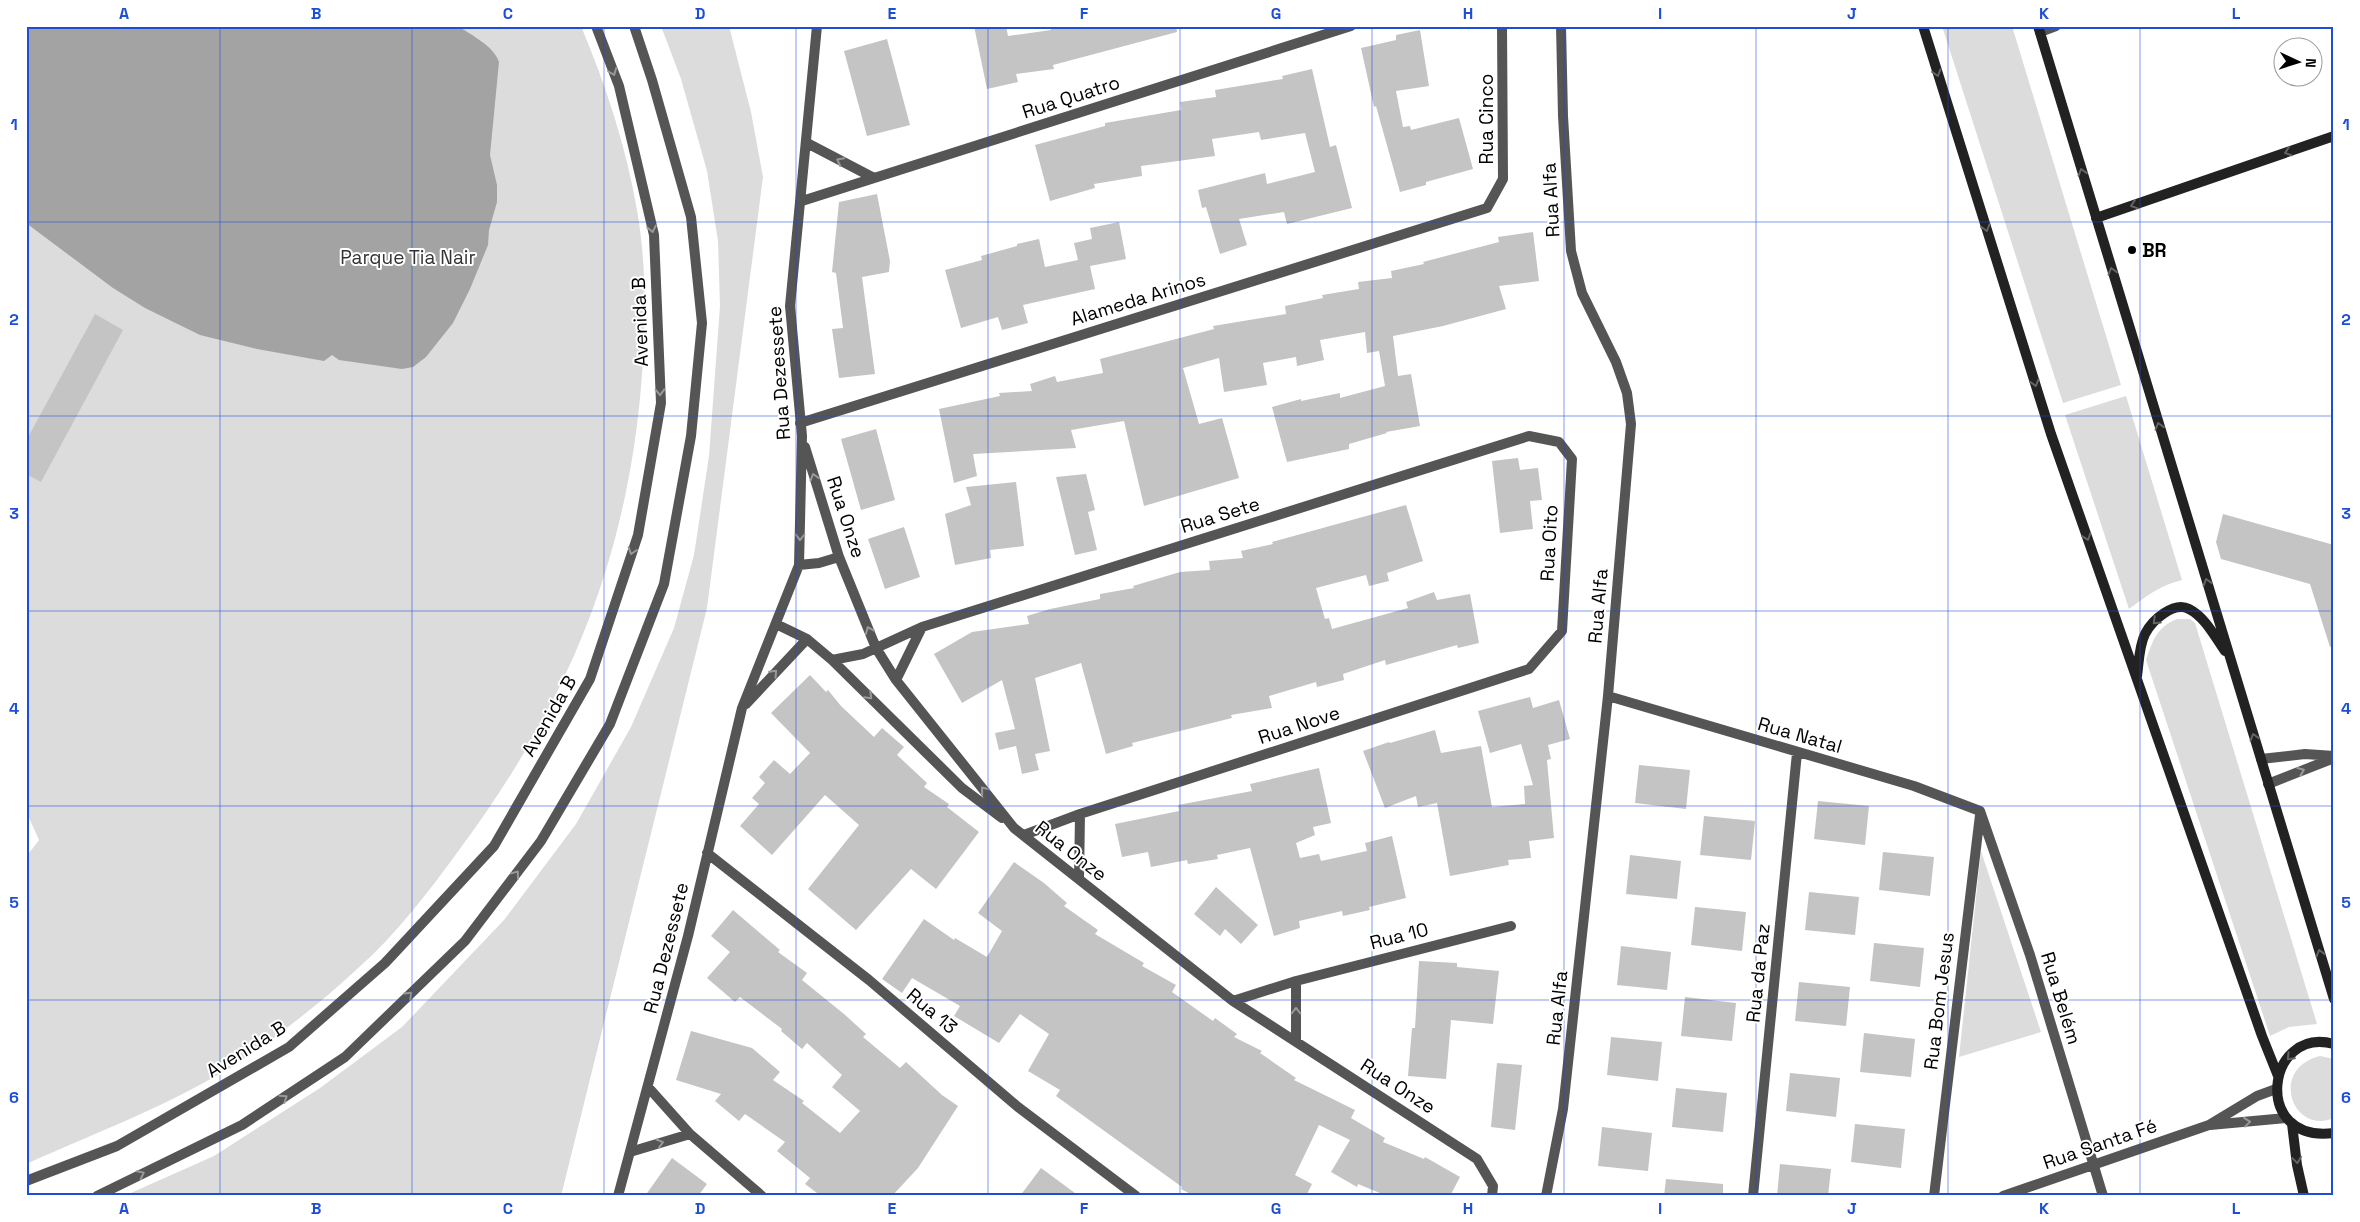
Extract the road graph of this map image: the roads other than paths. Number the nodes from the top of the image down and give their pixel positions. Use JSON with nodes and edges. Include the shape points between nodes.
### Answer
{"nodes":[{"id":1,"x":596,"y":26,"type":"edge"},
{"id":2,"x":634,"y":26,"type":"edge"},
{"id":3,"x":818,"y":26,"type":"edge"},
{"id":4,"x":1350,"y":26,"type":"edge"},
{"id":5,"x":1502,"y":26,"type":"edge"},
{"id":6,"x":1561,"y":26,"type":"edge"},
{"id":7,"x":1923,"y":26,"type":"edge"},
{"id":8,"x":2056,"y":26,"type":"edge"},
{"id":9,"x":2039,"y":29,"type":"edge"},
{"id":10,"x":2334,"y":136,"type":"edge"},
{"id":11,"x":807,"y":143,"type":"junction"},
{"id":12,"x":874,"y":178,"type":"junction"},
{"id":13,"x":802,"y":201,"type":"junction"},
{"id":14,"x":1487,"y":208,"type":"joint"},
{"id":15,"x":2096,"y":218,"type":"junction"},
{"id":16,"x":800,"y":423,"type":"junction"},
{"id":17,"x":802,"y":436,"type":"junction"},
{"id":18,"x":1529,"y":436,"type":"joint"},
{"id":19,"x":839,"y":557,"type":"junction"},
{"id":20,"x":799,"y":565,"type":"junction"},
{"id":21,"x":776,"y":624,"type":"junction"},
{"id":22,"x":922,"y":627,"type":"junction"},
{"id":23,"x":807,"y":638,"type":"junction"},
{"id":24,"x":876,"y":648,"type":"junction"},
{"id":25,"x":2230,"y":658,"type":"junction"},
{"id":26,"x":832,"y":660,"type":"junction"},
{"id":27,"x":1529,"y":669,"type":"joint"},
{"id":28,"x":2137,"y":679,"type":"junction"},
{"id":29,"x":896,"y":680,"type":"junction"},
{"id":30,"x":1608,"y":696,"type":"junction"},
{"id":31,"x":742,"y":708,"type":"junction"},
{"id":32,"x":1797,"y":753,"type":"junction"},
{"id":33,"x":2334,"y":757,"type":"edge"},
{"id":34,"x":2261,"y":759,"type":"junction"},
{"id":35,"x":2268,"y":784,"type":"junction"},
{"id":36,"x":1980,"y":811,"type":"junction"},
{"id":37,"x":1080,"y":814,"type":"junction"},
{"id":38,"x":1014,"y":828,"type":"junction"},
{"id":39,"x":1024,"y":835,"type":"junction"},
{"id":40,"x":707,"y":852,"type":"junction"},
{"id":41,"x":1079,"y":879,"type":"junction"},
{"id":42,"x":1511,"y":926,"type":"dead end"},
{"id":43,"x":1296,"y":981,"type":"junction"},
{"id":44,"x":2334,"y":999,"type":"edge"},
{"id":45,"x":1233,"y":1001,"type":"junction"},
{"id":46,"x":1296,"y":1042,"type":"junction"},
{"id":47,"x":2334,"y":1044,"type":"edge"},
{"id":48,"x":2278,"y":1076,"type":"junction"},
{"id":49,"x":648,"y":1086,"type":"junction"},
{"id":50,"x":2276,"y":1089,"type":"junction"},
{"id":51,"x":2289,"y":1121,"type":"junction"},
{"id":52,"x":2208,"y":1125,"type":"junction"},
{"id":53,"x":2334,"y":1133,"type":"edge"},
{"id":54,"x":690,"y":1134,"type":"junction"},
{"id":55,"x":630,"y":1152,"type":"junction"},
{"id":56,"x":2094,"y":1164,"type":"junction"},
{"id":57,"x":26,"y":1181,"type":"edge"},
{"id":58,"x":97,"y":1196,"type":"edge"},
{"id":59,"x":618,"y":1196,"type":"edge"},
{"id":60,"x":762,"y":1196,"type":"edge"},
{"id":61,"x":1136,"y":1196,"type":"edge"},
{"id":62,"x":1492,"y":1196,"type":"edge"},
{"id":63,"x":1546,"y":1196,"type":"edge"},
{"id":64,"x":1753,"y":1196,"type":"edge"},
{"id":65,"x":1934,"y":1196,"type":"edge"},
{"id":66,"x":2003,"y":1196,"type":"edge"},
{"id":67,"x":2103,"y":1196,"type":"edge"},
{"id":68,"x":2304,"y":1196,"type":"edge"}],
"edges":[{"from":1,"to":57,"type":"street","name":"Avenida B","one_way":true,"via":[[619,86],[654,235],[661,403],[638,534],[590,679],[494,846],[385,963],[289,1047],[117,1146]]},
{"from":58,"to":2,"type":"street","one_way":true,"via":[[242,1125],[346,1057],[464,941],[541,841],[610,724],[664,584],[692,436],[702,323],[691,217]]},
{"from":3,"to":11,"type":"street","name":"Rua Dezessete"},
{"from":4,"to":12,"type":"street","name":"Rua Quatro"},
{"from":5,"to":14,"type":"street","name":"Rua Cinco","via":[[1504,179]]},
{"from":6,"to":30,"type":"street","name":"Rua Alfa","via":[[1571,251],[1582,293],[1616,362],[1627,393],[1631,424]]},
{"from":7,"to":28,"type":"main road","one_way":true,"via":[[2051,434]]},
{"from":8,"to":9,"type":"street"},
{"from":15,"to":9,"type":"main road","one_way":true},
{"from":10,"to":15,"type":"main road","one_way":true},
{"from":12,"to":11,"type":"street","one_way":true},
{"from":11,"to":13,"type":"street","name":"Rua Dezessete"},
{"from":12,"to":13,"type":"street","name":"Rua Quatro"},
{"from":13,"to":16,"type":"street","name":"Rua Dezessete","via":[[790,306]]},
{"from":14,"to":16,"type":"street","name":"Alameda Arinos"},
{"from":25,"to":15,"type":"main road","one_way":true},
{"from":16,"to":17,"type":"street","name":"Rua Dezessete"},
{"from":19,"to":17,"type":"street","name":"Rua Onze","one_way":true},
{"from":17,"to":20,"type":"street","name":"Rua Dezessete","one_way":true},
{"from":18,"to":22,"type":"street","name":"Rua Sete"},
{"from":18,"to":27,"type":"street","name":"Rua Oito","via":[[1559,442],[1572,459],[1562,631]]},
{"from":19,"to":20,"type":"street"},
{"from":24,"to":19,"type":"street","name":"Rua Onze","one_way":true},
{"from":20,"to":21,"type":"street","name":"Rua Dezessete"},
{"from":21,"to":23,"type":"street"},
{"from":21,"to":31,"type":"street","name":"Rua Dezessete"},
{"from":22,"to":24,"type":"street","name":"Rua Sete"},
{"from":22,"to":29,"type":"street"},
{"from":23,"to":26,"type":"street"},
{"from":31,"to":23,"type":"street","name":"Rua Dezessete","one_way":true},
{"from":24,"to":26,"type":"street","name":"Rua Sete"},
{"from":24,"to":29,"type":"street","name":"Rua Onze"},
{"from":25,"to":28,"type":"main road","one_way":true,"via":[[2199,617],[2189,609],[2175,608],[2161,616],[2146,632]]},
{"from":34,"to":25,"type":"main road","one_way":true},
{"from":26,"to":38,"type":"street","one_way":true,"via":[[962,788]]},
{"from":27,"to":37,"type":"street","name":"Rua Nove"},
{"from":28,"to":48,"type":"main road"},
{"from":38,"to":29,"type":"street","name":"Rua Onze","one_way":true},
{"from":30,"to":32,"type":"street","name":"Rua Natal"},
{"from":30,"to":63,"type":"street","name":"Rua Alfa","via":[[1563,1109]]},
{"from":31,"to":40,"type":"street","name":"Rua Dezessete"},
{"from":32,"to":36,"type":"street","name":"Rua Natal","via":[[1914,786]]},
{"from":32,"to":64,"type":"street","name":"Rua da Paz"},
{"from":33,"to":34,"type":"street","via":[[2305,754]]},
{"from":35,"to":33,"type":"street","one_way":true},
{"from":34,"to":35,"type":"main road"},
{"from":44,"to":35,"type":"main road","one_way":true},
{"from":36,"to":56,"type":"street","name":"Rua Belém","via":[[2030,955]]},
{"from":36,"to":65,"type":"street","name":"Rua Bom Jesus"},
{"from":37,"to":39,"type":"street","name":"Rua Nove"},
{"from":37,"to":41,"type":"street"},
{"from":38,"to":39,"type":"street","name":"Rua Onze"},
{"from":39,"to":41,"type":"street","name":"Rua Onze"},
{"from":40,"to":49,"type":"street","name":"Rua Dezessete"},
{"from":40,"to":61,"type":"street","name":"Rua 13","via":[[869,980],[1018,1107]]},
{"from":41,"to":45,"type":"street","name":"Rua Onze"},
{"from":42,"to":43,"type":"street","name":"Rua 10"},
{"from":43,"to":45,"type":"street","name":"Rua 10"},
{"from":46,"to":43,"type":"street","one_way":true},
{"from":45,"to":46,"type":"street","name":"Rua Onze"},
{"from":46,"to":62,"type":"street","name":"Rua Onze","via":[[1477,1159],[1493,1186]]},
{"from":47,"to":48,"type":"main road","one_way":true,"via":[[2318,1043],[2296,1050]]},
{"from":48,"to":50,"type":"main road"},
{"from":49,"to":54,"type":"street"},
{"from":49,"to":55,"type":"street","name":"Rua Dezessete"},
{"from":50,"to":51,"type":"main road","via":[[2278,1104]]},
{"from":50,"to":52,"type":"street","name":"Rua Santa Fé","via":[[2257,1096]]},
{"from":52,"to":51,"type":"street","name":"Rua Santa Fé","one_way":true},
{"from":51,"to":53,"type":"main road","via":[[2305,1132]]},
{"from":51,"to":68,"type":"main road","one_way":true},
{"from":52,"to":56,"type":"street","name":"Rua Santa Fé"},
{"from":55,"to":54,"type":"street","one_way":true},
{"from":54,"to":60,"type":"street"},
{"from":55,"to":59,"type":"street","name":"Rua Dezessete"},
{"from":56,"to":66,"type":"street","name":"Rua Santa Fé"},
{"from":56,"to":67,"type":"street","name":"Rua Belém"}]}
